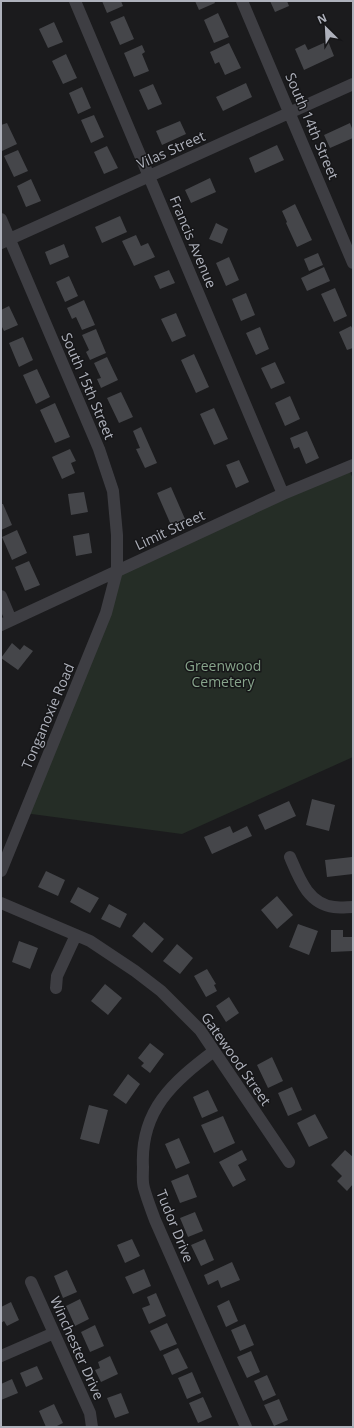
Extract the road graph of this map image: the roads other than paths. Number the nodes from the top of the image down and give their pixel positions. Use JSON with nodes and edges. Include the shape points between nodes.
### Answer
{"nodes":[{"id":1,"x":75,"y":1,"type":"edge"},
{"id":2,"x":242,"y":1,"type":"edge"},
{"id":3,"x":353,"y":84,"type":"edge"},
{"id":4,"x":290,"y":112,"type":"junction"},
{"id":5,"x":149,"y":176,"type":"junction"},
{"id":6,"x":1,"y":219,"type":"edge"},
{"id":7,"x":5,"y":241,"type":"edge"},
{"id":8,"x":353,"y":263,"type":"edge"},
{"id":9,"x":353,"y":465,"type":"edge"},
{"id":10,"x":283,"y":494,"type":"junction"},
{"id":11,"x":117,"y":571,"type":"junction"},
{"id":12,"x":1,"y":596,"type":"edge"},
{"id":13,"x":6,"y":622,"type":"edge"},
{"id":14,"x":290,"y":857,"type":"dead end"},
{"id":15,"x":1,"y":871,"type":"edge"},
{"id":16,"x":1,"y":903,"type":"edge"},
{"id":17,"x":353,"y":906,"type":"edge"},
{"id":18,"x":76,"y":935,"type":"junction"},
{"id":19,"x":56,"y":988,"type":"dead end"},
{"id":20,"x":214,"y":1051,"type":"junction"},
{"id":21,"x":289,"y":1162,"type":"dead end"},
{"id":22,"x":31,"y":1282,"type":"dead end"},
{"id":23,"x":54,"y":1333,"type":"junction"},
{"id":24,"x":1,"y":1356,"type":"edge"},
{"id":25,"x":92,"y":1427,"type":"edge"},
{"id":26,"x":246,"y":1427,"type":"edge"}],
"edges":[{"from":1,"to":5,"type":"street","name":"Francis Avenue"},
{"from":2,"to":4,"type":"street","name":"South 14th Street"},
{"from":3,"to":4,"type":"street","name":"Vilas Street"},
{"from":4,"to":5,"type":"street","name":"Vilas Street"},
{"from":4,"to":8,"type":"street","name":"South 14th Street"},
{"from":5,"to":7,"type":"street","name":"Vilas Street"},
{"from":5,"to":10,"type":"street","name":"Francis Avenue"},
{"from":6,"to":7,"type":"street","name":"South 15th Street"},
{"from":7,"to":11,"type":"street","name":"South 15th Street","via":[[99,449],[113,491]]},
{"from":9,"to":10,"type":"street","name":"Limit Street"},
{"from":10,"to":11,"type":"street","name":"Limit Street"},
{"from":11,"to":13,"type":"street","name":"Limit Street"},
{"from":11,"to":15,"type":"street","name":"Tonganoxie Road","via":[[97,638]]},
{"from":12,"to":13,"type":"street"},
{"from":14,"to":17,"type":"street","via":[[307,892],[315,900],[335,908]]},
{"from":16,"to":18,"type":"street","name":"Gatewood Street"},
{"from":18,"to":19,"type":"street","via":[[57,976]]},
{"from":18,"to":20,"type":"street","name":"Gatewood Street","via":[[90,941],[161,991],[200,1030]]},
{"from":20,"to":21,"type":"street","name":"Gatewood Street"},
{"from":20,"to":26,"type":"street","name":"Tudor Drive","via":[[190,1069],[158,1104],[148,1127],[142,1154],[143,1187]]},
{"from":22,"to":23,"type":"street","name":"Winchester Drive"},
{"from":23,"to":24,"type":"street"},
{"from":23,"to":25,"type":"street","name":"Winchester Drive","via":[[90,1413]]}]}
